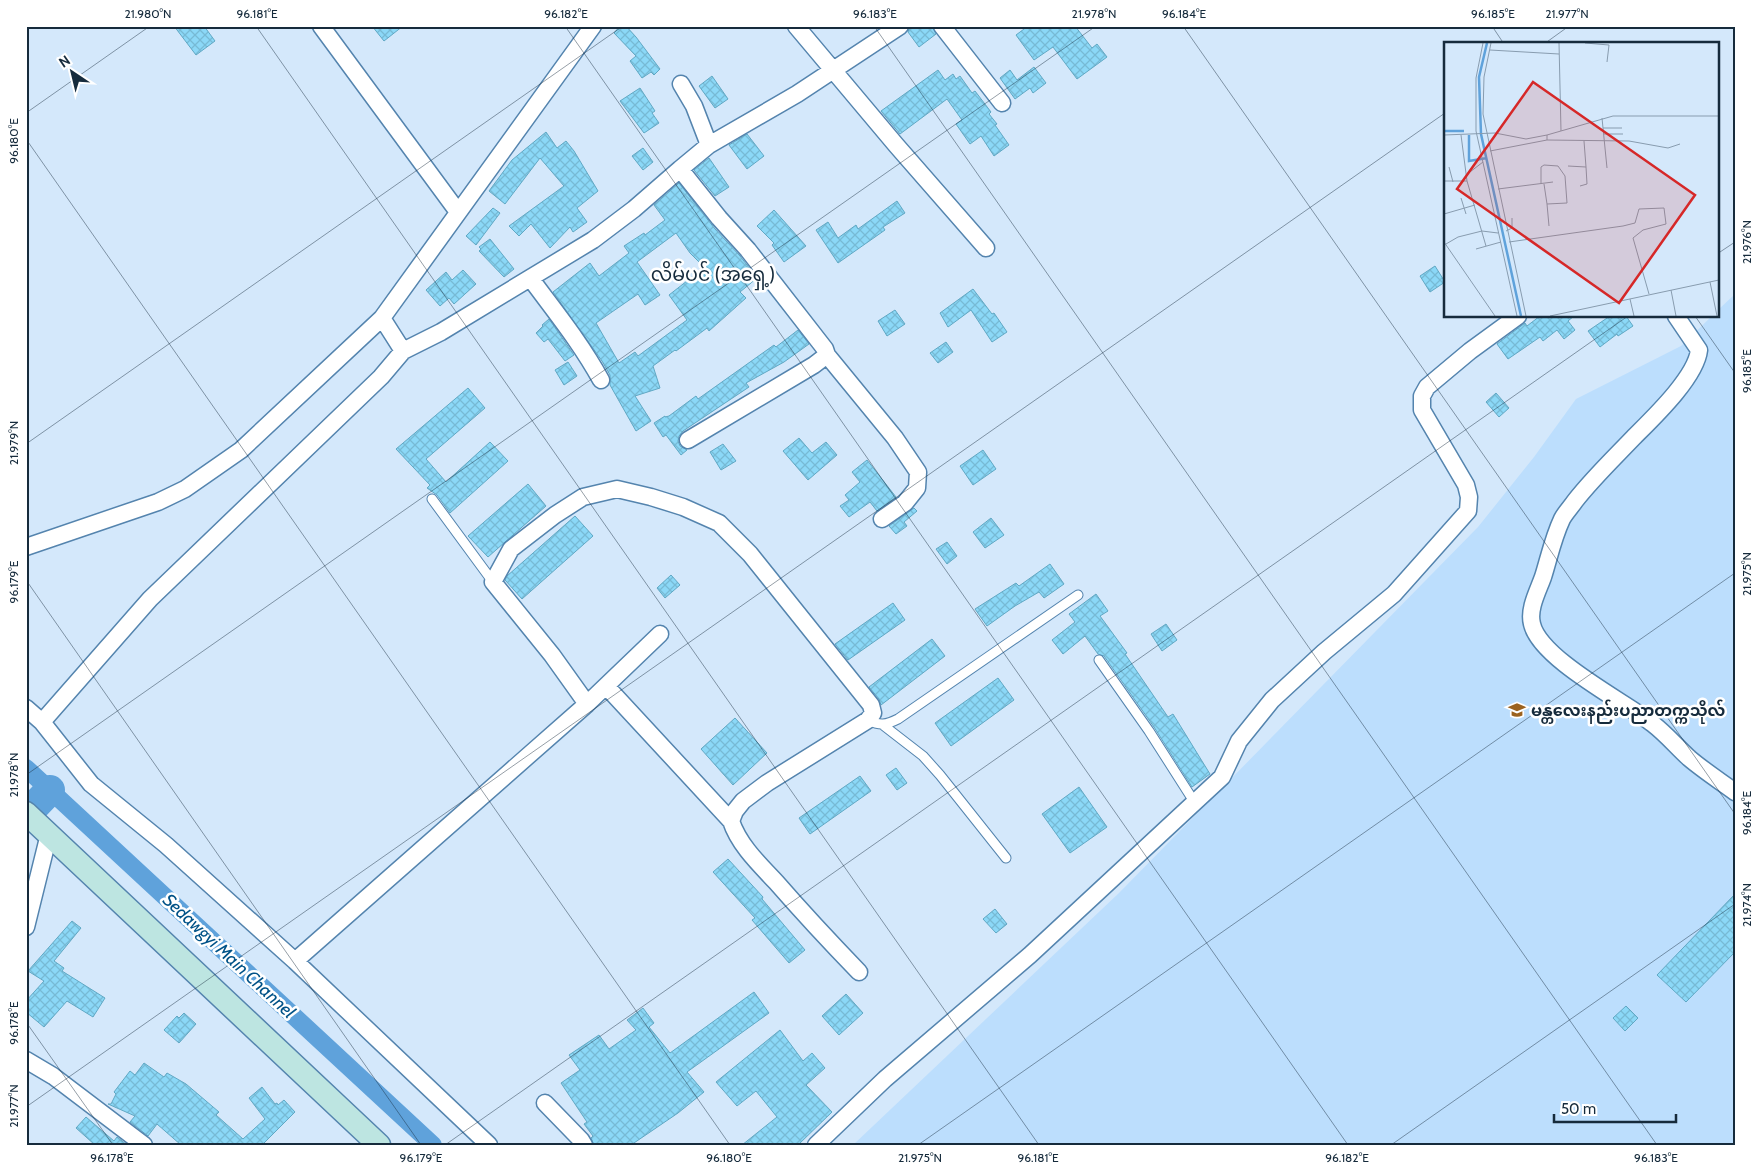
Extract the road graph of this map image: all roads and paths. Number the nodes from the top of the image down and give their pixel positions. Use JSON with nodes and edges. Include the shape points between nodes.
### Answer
{"nodes":[{"id":1,"x":322,"y":26,"type":"edge"},
{"id":2,"x":593,"y":26,"type":"edge"},
{"id":3,"x":796,"y":26,"type":"edge"},
{"id":4,"x":900,"y":26,"type":"edge"},
{"id":5,"x":942,"y":26,"type":"edge"},
{"id":6,"x":835,"y":70,"type":"junction"},
{"id":7,"x":681,"y":84,"type":"dead end"},
{"id":8,"x":1002,"y":103,"type":"dead end"},
{"id":9,"x":709,"y":145,"type":"junction"},
{"id":10,"x":680,"y":169,"type":"junction"},
{"id":11,"x":458,"y":212,"type":"junction"},
{"id":12,"x":986,"y":248,"type":"dead end"},
{"id":13,"x":531,"y":279,"type":"junction"},
{"id":14,"x":382,"y":318,"type":"junction"},
{"id":15,"x":1515,"y":318,"type":"edge"},
{"id":16,"x":1677,"y":318,"type":"edge"},
{"id":17,"x":403,"y":351,"type":"junction"},
{"id":18,"x":827,"y":355,"type":"junction"},
{"id":19,"x":602,"y":380,"type":"dead end"},
{"id":20,"x":688,"y":440,"type":"dead end"},
{"id":21,"x":432,"y":499,"type":"dead end"},
{"id":22,"x":882,"y":519,"type":"dead end"},
{"id":23,"x":26,"y":547,"type":"edge"},
{"id":24,"x":493,"y":582,"type":"junction"},
{"id":25,"x":1078,"y":595,"type":"dead end"},
{"id":26,"x":660,"y":634,"type":"dead end"},
{"id":27,"x":1099,"y":660,"type":"dead end"},
{"id":28,"x":606,"y":686,"type":"junction"},
{"id":29,"x":587,"y":704,"type":"junction"},
{"id":30,"x":26,"y":708,"type":"edge"},
{"id":31,"x":42,"y":722,"type":"junction"},
{"id":32,"x":875,"y":723,"type":"junction"},
{"id":33,"x":1735,"y":792,"type":"edge"},
{"id":34,"x":1195,"y":802,"type":"junction"},
{"id":35,"x":731,"y":821,"type":"junction"},
{"id":36,"x":37,"y":822,"type":"edge"},
{"id":37,"x":1006,"y":858,"type":"dead end"},
{"id":38,"x":26,"y":927,"type":"edge"},
{"id":39,"x":294,"y":961,"type":"junction"},
{"id":40,"x":859,"y":972,"type":"dead end"},
{"id":41,"x":26,"y":1060,"type":"edge"},
{"id":42,"x":545,"y":1103,"type":"dead end"},
{"id":43,"x":144,"y":1145,"type":"edge"},
{"id":44,"x":379,"y":1145,"type":"edge"},
{"id":45,"x":489,"y":1145,"type":"edge"},
{"id":46,"x":584,"y":1145,"type":"edge"},
{"id":47,"x":816,"y":1145,"type":"edge"}],
"edges":[{"from":1,"to":11,"type":"street"},
{"from":2,"to":11,"type":"street"},
{"from":3,"to":6,"type":"street"},
{"from":4,"to":6,"type":"street"},
{"from":5,"to":8,"type":"street"},
{"from":6,"to":9,"type":"street"},
{"from":6,"to":12,"type":"street"},
{"from":7,"to":9,"type":"street","via":[[694,106]]},
{"from":9,"to":10,"type":"street"},
{"from":10,"to":13,"type":"street","via":[[593,240]]},
{"from":10,"to":18,"type":"street","via":[[792,304],[826,349]]},
{"from":11,"to":14,"type":"street"},
{"from":13,"to":17,"type":"street"},
{"from":13,"to":19,"type":"street","via":[[579,342]]},
{"from":14,"to":17,"type":"street"},
{"from":14,"to":23,"type":"street","via":[[241,450],[185,489],[158,502]]},
{"from":15,"to":34,"type":"street","via":[[1427,387],[1422,396],[1422,410],[1466,485],[1468,511],[1394,594],[1272,700],[1239,741],[1222,777]]},
{"from":16,"to":33,"type":"street","via":[[1699,350],[1695,365],[1653,418],[1591,481],[1562,518],[1534,601],[1532,626],[1551,652],[1597,688],[1654,724],[1690,759]]},
{"from":17,"to":31,"type":"street","via":[[381,377],[150,599]]},
{"from":18,"to":20,"type":"street"},
{"from":18,"to":22,"type":"street","via":[[895,438],[918,472],[917,488],[905,503]]},
{"from":21,"to":24,"type":"lane"},
{"from":24,"to":29,"type":"street"},
{"from":24,"to":32,"type":"street","via":[[511,549],[583,496],[617,489],[682,507],[719,523],[750,554],[871,705]]},
{"from":25,"to":32,"type":"lane","via":[[898,719]]},
{"from":26,"to":28,"type":"street"},
{"from":27,"to":34,"type":"lane"},
{"from":28,"to":29,"type":"street"},
{"from":28,"to":35,"type":"street"},
{"from":29,"to":39,"type":"street"},
{"from":30,"to":31,"type":"street"},
{"from":31,"to":39,"type":"street","via":[[91,784],[166,845]]},
{"from":32,"to":35,"type":"street","via":[[767,783],[742,801]]},
{"from":32,"to":37,"type":"lane","via":[[923,756]]},
{"from":34,"to":47,"type":"street","via":[[1030,955],[885,1079]]},
{"from":35,"to":40,"type":"street","via":[[735,833],[753,856]]},
{"from":36,"to":38,"type":"street"},
{"from":36,"to":44,"type":"street"},
{"from":39,"to":45,"type":"street"},
{"from":41,"to":43,"type":"street","via":[[53,1076]]},
{"from":42,"to":46,"type":"street"}]}
